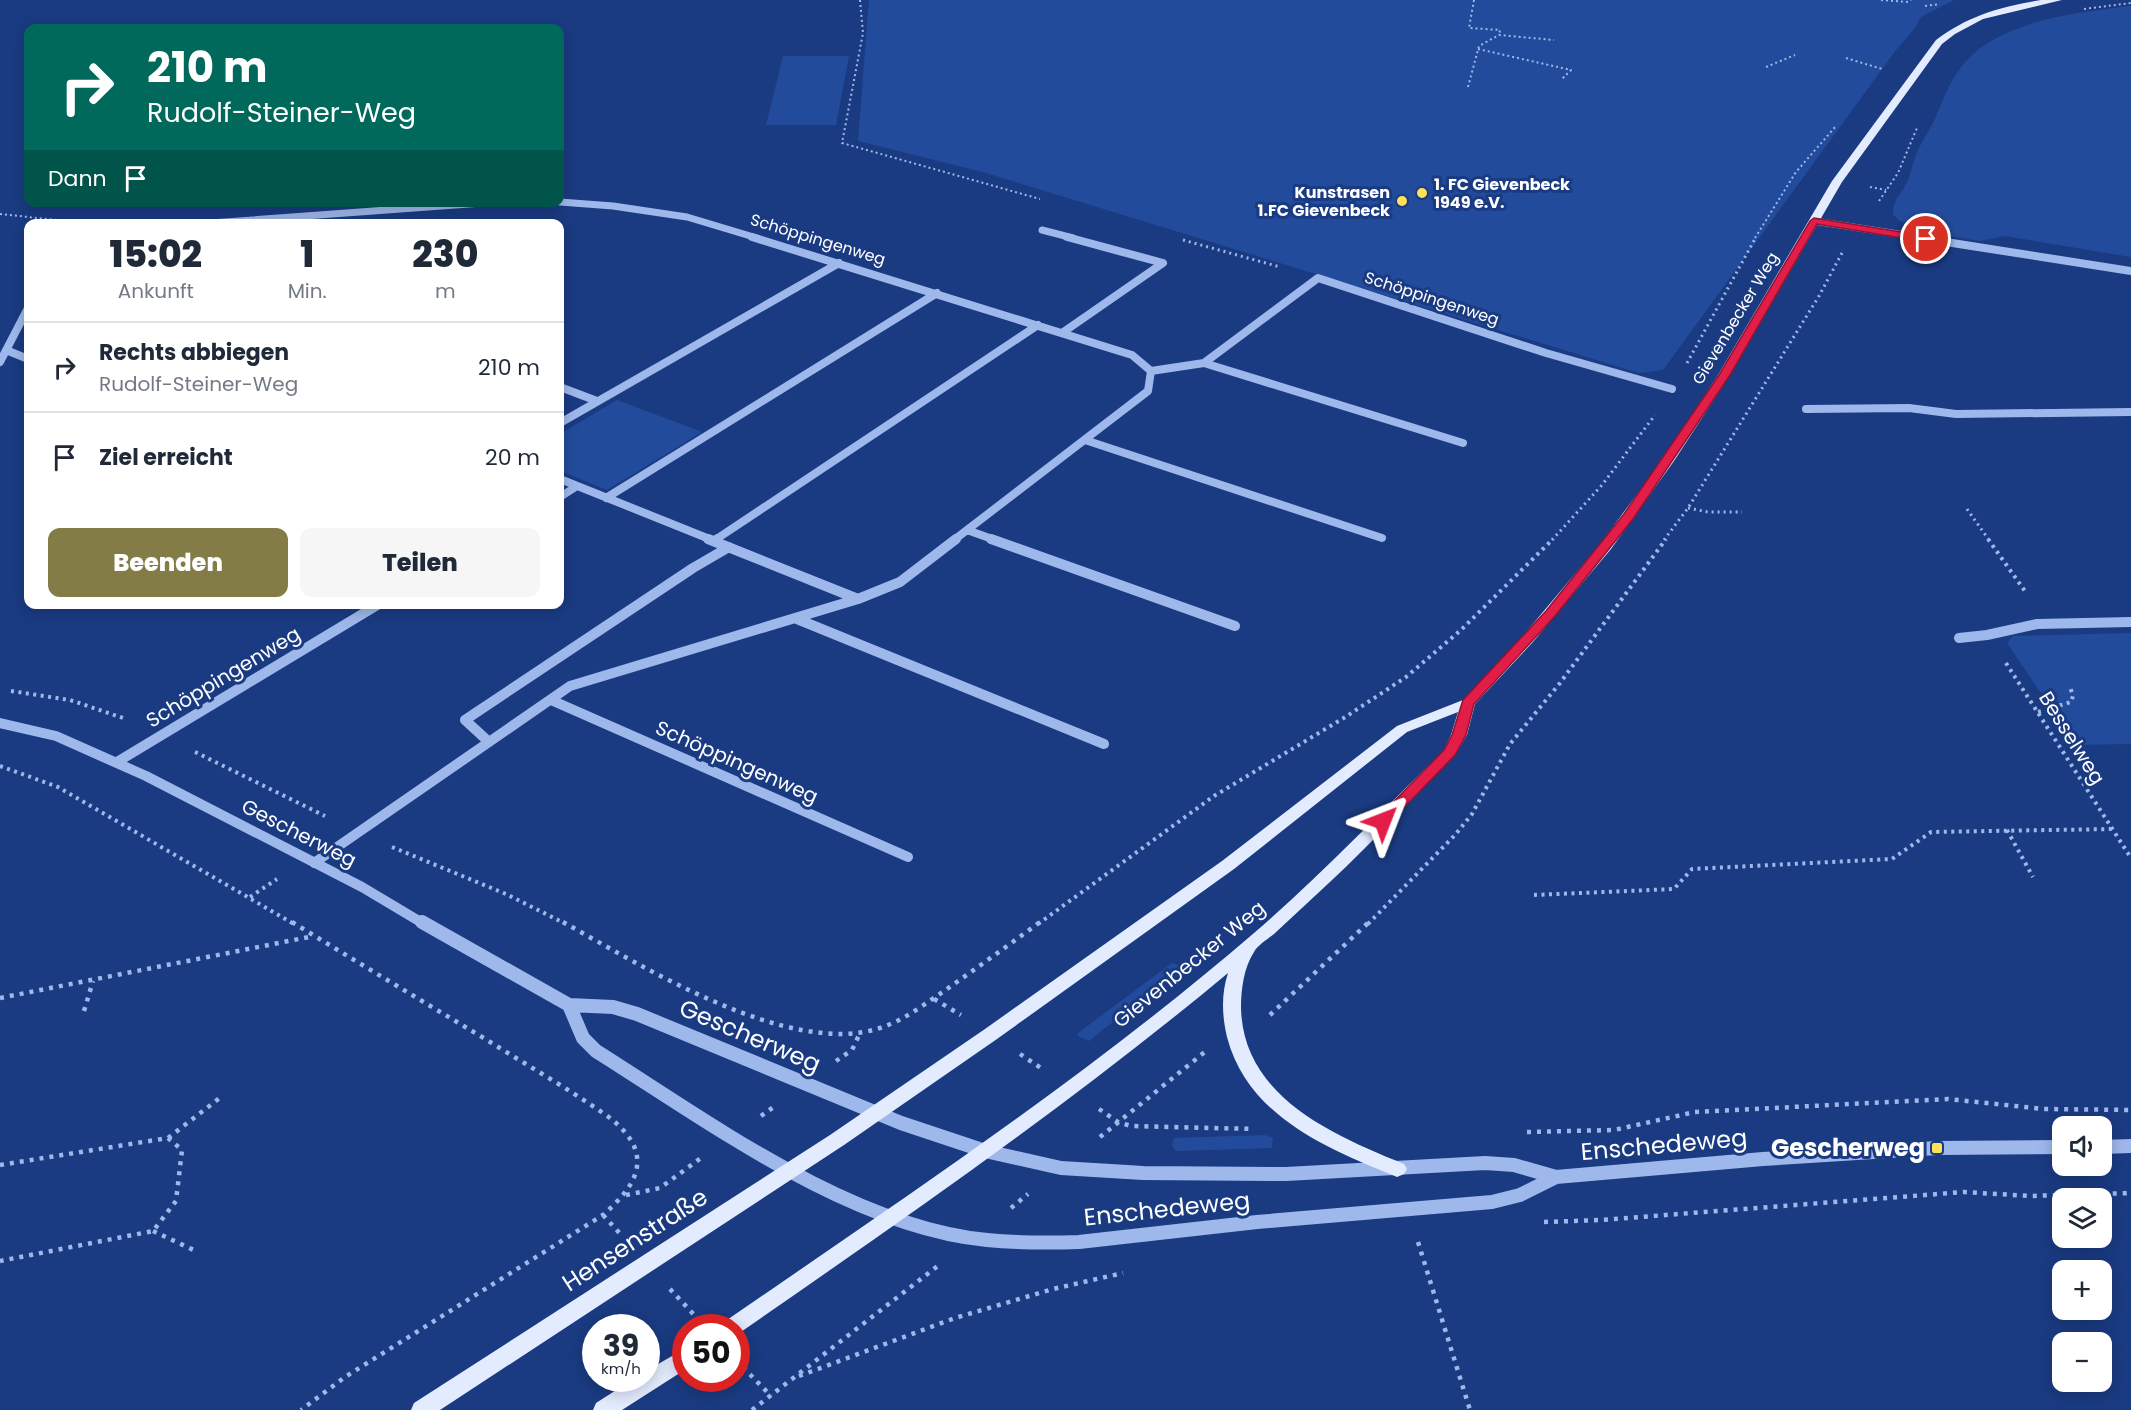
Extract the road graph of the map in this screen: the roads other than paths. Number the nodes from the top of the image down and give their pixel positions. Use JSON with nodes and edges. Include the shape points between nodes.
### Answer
{"nodes":[{"id":1,"x":2058,"y":0,"type":"edge"},
{"id":2,"x":564,"y":202,"type":"edge"},
{"id":3,"x":428,"y":207,"type":"edge"},
{"id":4,"x":265,"y":219,"type":"edge"},
{"id":5,"x":1814,"y":221,"type":"junction"},
{"id":6,"x":1042,"y":230,"type":"dead end"},
{"id":7,"x":839,"y":263,"type":"junction"},
{"id":8,"x":2131,"y":271,"type":"edge"},
{"id":9,"x":937,"y":293,"type":"junction"},
{"id":10,"x":24,"y":316,"type":"edge"},
{"id":11,"x":1038,"y":325,"type":"junction"},
{"id":12,"x":1062,"y":333,"type":"junction"},
{"id":13,"x":6,"y":350,"type":"junction"},
{"id":14,"x":24,"y":357,"type":"edge"},
{"id":15,"x":0,"y":362,"type":"edge"},
{"id":16,"x":1204,"y":363,"type":"junction"},
{"id":17,"x":1151,"y":371,"type":"junction"},
{"id":18,"x":564,"y":389,"type":"edge"},
{"id":19,"x":1672,"y":389,"type":"road end"},
{"id":20,"x":597,"y":401,"type":"junction"},
{"id":21,"x":1806,"y":409,"type":"dead end"},
{"id":22,"x":2131,"y":412,"type":"edge"},
{"id":23,"x":564,"y":421,"type":"edge"},
{"id":24,"x":1085,"y":440,"type":"junction"},
{"id":25,"x":1463,"y":443,"type":"dead end"},
{"id":26,"x":564,"y":481,"type":"edge"},
{"id":27,"x":577,"y":486,"type":"junction"},
{"id":28,"x":564,"y":494,"type":"edge"},
{"id":29,"x":606,"y":498,"type":"junction"},
{"id":30,"x":967,"y":531,"type":"junction"},
{"id":31,"x":1382,"y":538,"type":"dead end"},
{"id":32,"x":714,"y":541,"type":"junction"},
{"id":33,"x":729,"y":547,"type":"junction"},
{"id":34,"x":858,"y":599,"type":"junction"},
{"id":35,"x":371,"y":609,"type":"edge"},
{"id":36,"x":797,"y":619,"type":"junction"},
{"id":37,"x":2131,"y":622,"type":"edge"},
{"id":38,"x":1235,"y":626,"type":"dead end"},
{"id":39,"x":1959,"y":638,"type":"dead end"},
{"id":40,"x":551,"y":700,"type":"junction"},
{"id":41,"x":1468,"y":703,"type":"junction"},
{"id":42,"x":0,"y":723,"type":"edge"},
{"id":43,"x":489,"y":742,"type":"junction"},
{"id":44,"x":1104,"y":744,"type":"dead end"},
{"id":45,"x":117,"y":762,"type":"junction"},
{"id":46,"x":908,"y":857,"type":"dead end"},
{"id":47,"x":314,"y":863,"type":"junction"},
{"id":48,"x":1249,"y":946,"type":"junction"},
{"id":49,"x":569,"y":1005,"type":"junction"},
{"id":50,"x":876,"y":1113,"type":"junction"},
{"id":51,"x":2112,"y":1146,"type":"edge"},
{"id":52,"x":2131,"y":1146,"type":"edge"},
{"id":53,"x":2052,"y":1147,"type":"edge"},
{"id":54,"x":985,"y":1151,"type":"junction"},
{"id":55,"x":1397,"y":1169,"type":"junction"},
{"id":56,"x":791,"y":1170,"type":"junction"},
{"id":57,"x":1557,"y":1177,"type":"junction"},
{"id":58,"x":891,"y":1217,"type":"junction"},
{"id":59,"x":750,"y":1314,"type":"edge"},
{"id":60,"x":672,"y":1366,"type":"edge"},
{"id":61,"x":422,"y":1410,"type":"edge"},
{"id":62,"x":604,"y":1410,"type":"edge"}],
"edges":[{"from":1,"to":5,"type":"main road","name":"Gievenbecker Weg","via":[[1984,15],[1950,32],[1837,181]]},
{"from":2,"to":7,"type":"street","name":"Schöppingenweg","via":[[687,217]]},
{"from":3,"to":4,"type":"street"},
{"from":5,"to":8,"type":"street"},
{"from":5,"to":41,"type":"main road","name":"Gievenbecker Weg","via":[[1724,375],[1629,516],[1550,614]]},
{"from":6,"to":12,"type":"street","via":[[1163,263]]},
{"from":7,"to":9,"type":"street","name":"Schöppingenweg"},
{"from":7,"to":20,"type":"street"},
{"from":9,"to":11,"type":"street","name":"Schöppingenweg"},
{"from":9,"to":29,"type":"street"},
{"from":10,"to":13,"type":"street"},
{"from":11,"to":12,"type":"street","name":"Schöppingenweg"},
{"from":11,"to":32,"type":"street"},
{"from":12,"to":17,"type":"street","name":"Schöppingenweg","via":[[1132,356]]},
{"from":13,"to":14,"type":"street"},
{"from":13,"to":15,"type":"street"},
{"from":16,"to":17,"type":"street"},
{"from":16,"to":19,"type":"street","name":"Schöppingenweg","via":[[1318,278],[1546,353]]},
{"from":16,"to":25,"type":"street"},
{"from":17,"to":24,"type":"street","via":[[1148,391]]},
{"from":18,"to":20,"type":"street"},
{"from":20,"to":23,"type":"street"},
{"from":21,"to":22,"type":"street","via":[[1909,408],[1956,414]]},
{"from":24,"to":30,"type":"street"},
{"from":24,"to":31,"type":"street"},
{"from":26,"to":27,"type":"street"},
{"from":27,"to":28,"type":"street"},
{"from":27,"to":29,"type":"street"},
{"from":29,"to":32,"type":"street"},
{"from":30,"to":34,"type":"street","via":[[900,582]]},
{"from":30,"to":38,"type":"street"},
{"from":32,"to":33,"type":"street"},
{"from":33,"to":34,"type":"street"},
{"from":33,"to":43,"type":"street","via":[[465,720]]},
{"from":34,"to":36,"type":"street"},
{"from":35,"to":45,"type":"street","name":"Schöppingenweg"},
{"from":36,"to":40,"type":"street","via":[[570,687]]},
{"from":36,"to":44,"type":"street"},
{"from":37,"to":39,"type":"street","via":[[2048,624]]},
{"from":40,"to":43,"type":"street"},
{"from":40,"to":46,"type":"street","name":"Schöppingenweg"},
{"from":41,"to":48,"type":"main road","name":"Gievenbecker Weg","via":[[1450,752],[1328,875]]},
{"from":41,"to":50,"type":"main road","name":"Gievenbecker Weg","via":[[1402,729],[1228,865]]},
{"from":42,"to":45,"type":"street","name":"Gescherweg","via":[[56,736]]},
{"from":43,"to":47,"type":"street"},
{"from":45,"to":47,"type":"street","name":"Gescherweg"},
{"from":47,"to":49,"type":"street","name":"Gescherweg"},
{"from":48,"to":54,"type":"main road","name":"Gievenbecker Weg"},
{"from":48,"to":55,"type":"main road","via":[[1239,964],[1231,1011],[1246,1065],[1278,1104],[1313,1130]]},
{"from":49,"to":50,"type":"street","name":"Gescherweg","via":[[613,1007],[638,1014]]},
{"from":49,"to":56,"type":"street","via":[[583,1038],[596,1052]]},
{"from":50,"to":54,"type":"street","name":"Enschedeweg"},
{"from":50,"to":56,"type":"main road","name":"Hensenstraße"},
{"from":51,"to":52,"type":"street"},
{"from":53,"to":57,"type":"street","name":"Enschedeweg","via":[[1937,1148]]},
{"from":54,"to":55,"type":"street","name":"Enschedeweg","via":[[1027,1162],[1097,1172],[1275,1174]]},
{"from":54,"to":58,"type":"main road","name":"Gievenbecker Weg"},
{"from":55,"to":57,"type":"street","name":"Enschedeweg","via":[[1485,1163],[1514,1165]]},
{"from":56,"to":58,"type":"street","name":"Enschedeweg","via":[[851,1203]]},
{"from":56,"to":61,"type":"main road","name":"Hensenstraße"},
{"from":57,"to":58,"type":"street","name":"Enschedeweg","via":[[1497,1201],[1048,1243],[974,1238]]},
{"from":58,"to":59,"type":"main road"},
{"from":60,"to":62,"type":"main road"}]}
